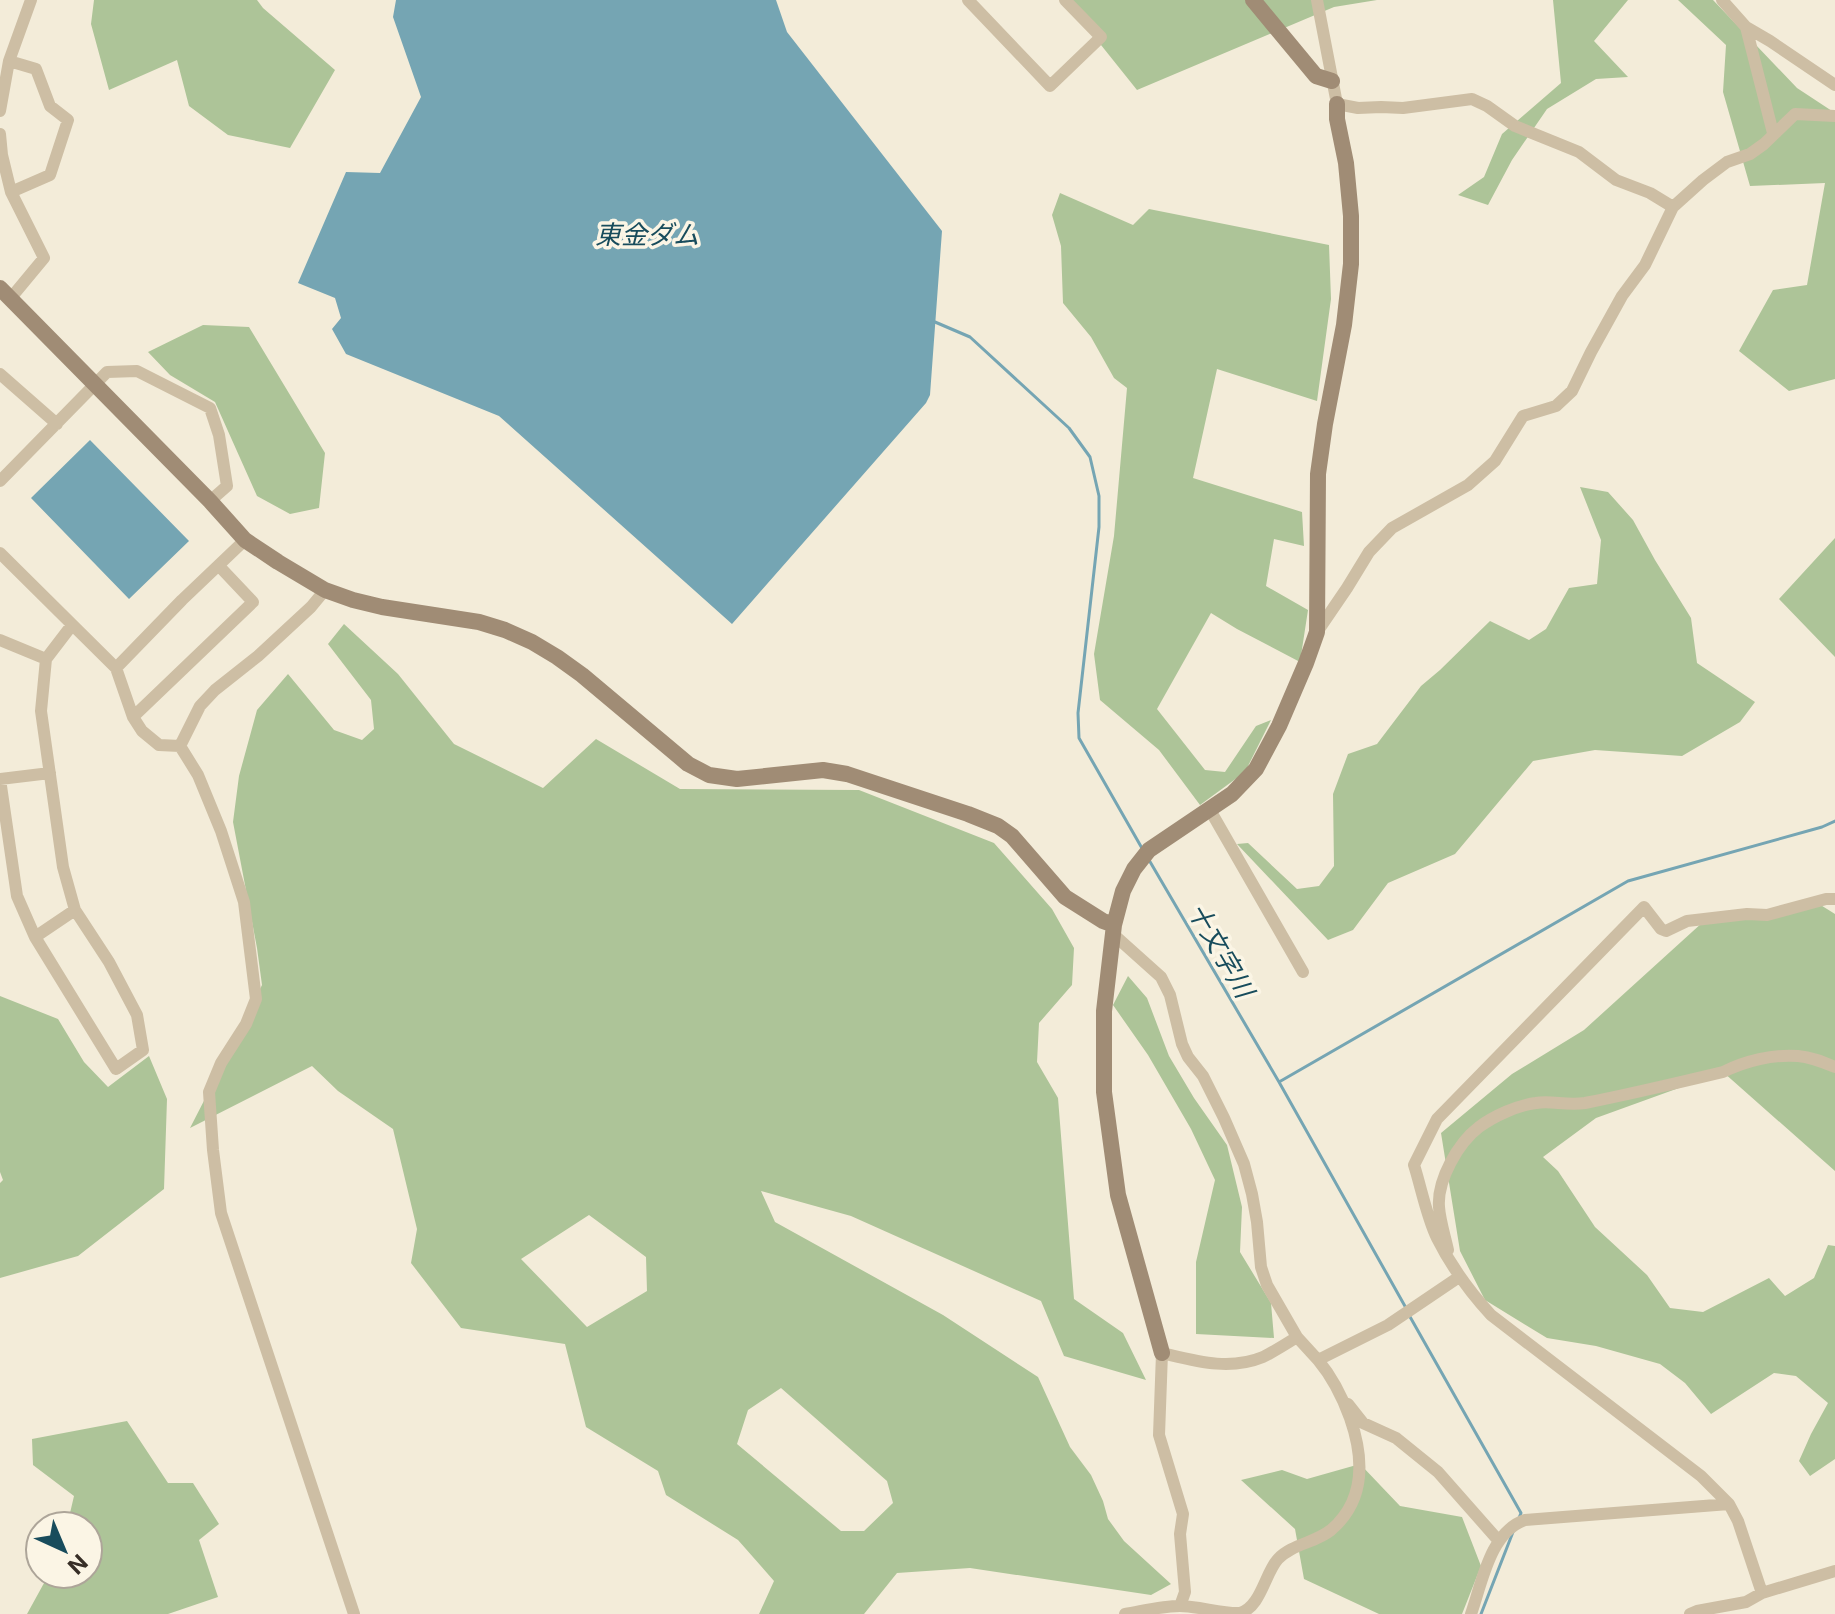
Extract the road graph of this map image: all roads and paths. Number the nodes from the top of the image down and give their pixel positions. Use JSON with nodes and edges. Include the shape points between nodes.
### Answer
{"nodes":[{"id":1,"x":31,"y":0,"type":"edge"},
{"id":2,"x":968,"y":0,"type":"edge"},
{"id":3,"x":1065,"y":0,"type":"edge"},
{"id":4,"x":1253,"y":0,"type":"edge"},
{"id":5,"x":1317,"y":0,"type":"edge"},
{"id":6,"x":1726,"y":2,"type":"edge"},
{"id":7,"x":1746,"y":27,"type":"junction"},
{"id":8,"x":9,"y":61,"type":"junction"},
{"id":9,"x":1332,"y":81,"type":"junction"},
{"id":10,"x":1835,"y":85,"type":"edge"},
{"id":11,"x":1337,"y":104,"type":"junction"},
{"id":12,"x":0,"y":111,"type":"edge"},
{"id":13,"x":1835,"y":116,"type":"edge"},
{"id":14,"x":1773,"y":133,"type":"junction"},
{"id":15,"x":0,"y":134,"type":"edge"},
{"id":16,"x":11,"y":192,"type":"junction"},
{"id":17,"x":1673,"y":207,"type":"junction"},
{"id":18,"x":5,"y":294,"type":"edge"},
{"id":19,"x":3,"y":383,"type":"edge"},
{"id":20,"x":95,"y":386,"type":"junction"},
{"id":21,"x":57,"y":424,"type":"junction"},
{"id":22,"x":0,"y":481,"type":"edge"},
{"id":23,"x":210,"y":501,"type":"junction"},
{"id":24,"x":245,"y":540,"type":"junction"},
{"id":25,"x":0,"y":554,"type":"edge"},
{"id":26,"x":219,"y":566,"type":"junction"},
{"id":27,"x":325,"y":590,"type":"junction"},
{"id":28,"x":72,"y":625,"type":"junction"},
{"id":29,"x":1317,"y":632,"type":"junction"},
{"id":30,"x":0,"y":640,"type":"edge"},
{"id":31,"x":46,"y":659,"type":"junction"},
{"id":32,"x":116,"y":668,"type":"junction"},
{"id":33,"x":133,"y":717,"type":"junction"},
{"id":34,"x":180,"y":746,"type":"junction"},
{"id":35,"x":50,"y":773,"type":"junction"},
{"id":36,"x":0,"y":779,"type":"edge"},
{"id":37,"x":1210,"y":810,"type":"junction"},
{"id":38,"x":1835,"y":899,"type":"edge"},
{"id":39,"x":75,"y":910,"type":"junction"},
{"id":40,"x":1113,"y":930,"type":"junction"},
{"id":41,"x":35,"y":937,"type":"junction"},
{"id":42,"x":1303,"y":972,"type":"dead end"},
{"id":43,"x":1835,"y":1067,"type":"edge"},
{"id":44,"x":1449,"y":1257,"type":"junction"},
{"id":45,"x":1459,"y":1277,"type":"junction"},
{"id":46,"x":1297,"y":1337,"type":"junction"},
{"id":47,"x":1162,"y":1353,"type":"junction"},
{"id":48,"x":1318,"y":1360,"type":"junction"},
{"id":49,"x":1341,"y":1396,"type":"junction"},
{"id":50,"x":1729,"y":1504,"type":"junction"},
{"id":51,"x":1498,"y":1540,"type":"junction"},
{"id":52,"x":1835,"y":1571,"type":"edge"},
{"id":53,"x":1762,"y":1593,"type":"junction"},
{"id":54,"x":1180,"y":1606,"type":"junction"},
{"id":55,"x":354,"y":1614,"type":"edge"},
{"id":56,"x":1125,"y":1614,"type":"edge"},
{"id":57,"x":1471,"y":1614,"type":"edge"},
{"id":58,"x":1690,"y":1614,"type":"edge"}],
"edges":[{"from":1,"to":8,"type":"street"},
{"from":2,"to":3,"type":"street","via":[[1050,86],[1101,37]]},
{"from":4,"to":9,"type":"street","via":[[1316,76]]},
{"from":5,"to":9,"type":"street"},
{"from":6,"to":7,"type":"street"},
{"from":7,"to":10,"type":"street"},
{"from":7,"to":14,"type":"street"},
{"from":8,"to":12,"type":"street"},
{"from":8,"to":16,"type":"street","via":[[36,69],[50,106],[68,120],[50,175]]},
{"from":9,"to":11,"type":"street"},
{"from":11,"to":17,"type":"street","via":[[1403,108],[1472,99]]},
{"from":11,"to":29,"type":"street","via":[[1350,203],[1351,264],[1318,474]]},
{"from":13,"to":14,"type":"street","via":[[1795,114]]},
{"from":14,"to":17,"type":"street","via":[[1750,154],[1727,162]]},
{"from":15,"to":16,"type":"street"},
{"from":16,"to":18,"type":"street","via":[[44,258]]},
{"from":17,"to":29,"type":"street","via":[[1572,391],[1556,406],[1523,416],[1495,461],[1468,485],[1392,528],[1369,552]]},
{"from":18,"to":20,"type":"street"},
{"from":19,"to":21,"type":"street"},
{"from":20,"to":21,"type":"street"},
{"from":20,"to":23,"type":"street"},
{"from":20,"to":23,"type":"street","via":[[107,372],[137,371],[210,408],[227,486]]},
{"from":21,"to":22,"type":"street"},
{"from":23,"to":24,"type":"street"},
{"from":24,"to":26,"type":"street"},
{"from":24,"to":27,"type":"street"},
{"from":25,"to":28,"type":"street"},
{"from":26,"to":32,"type":"street"},
{"from":26,"to":33,"type":"street","via":[[253,602]]},
{"from":27,"to":34,"type":"street","via":[[200,706]]},
{"from":27,"to":40,"type":"street","via":[[382,607],[479,622],[532,642],[709,775],[737,779],[823,770],[847,774],[998,826],[1065,897]]},
{"from":28,"to":31,"type":"street"},
{"from":28,"to":32,"type":"street"},
{"from":29,"to":37,"type":"street","via":[[1256,769]]},
{"from":30,"to":31,"type":"street"},
{"from":31,"to":35,"type":"street","via":[[41,711]]},
{"from":32,"to":33,"type":"street"},
{"from":33,"to":34,"type":"street","via":[[159,745]]},
{"from":34,"to":55,"type":"street","via":[[210,803],[244,902],[256,999],[209,1092],[221,1213]]},
{"from":35,"to":36,"type":"street"},
{"from":35,"to":39,"type":"street","via":[[63,867]]},
{"from":36,"to":41,"type":"street","via":[[17,896]]},
{"from":37,"to":40,"type":"street","via":[[1149,850],[1123,891]]},
{"from":37,"to":42,"type":"street"},
{"from":38,"to":44,"type":"street","via":[[1767,915],[1687,921],[1666,931],[1644,907],[1428,1132],[1414,1165],[1436,1236]]},
{"from":39,"to":41,"type":"street"},
{"from":39,"to":41,"type":"street","via":[[137,1015],[143,1050],[116,1069]]},
{"from":40,"to":46,"type":"street","via":[[1161,977],[1170,995],[1182,1044],[1244,1164],[1261,1267]]},
{"from":40,"to":47,"type":"street","via":[[1104,1011],[1104,1092],[1118,1195]]},
{"from":43,"to":44,"type":"street","via":[[1797,1056],[1767,1058],[1612,1098],[1517,1107],[1479,1127],[1442,1183],[1439,1205]]},
{"from":44,"to":45,"type":"street"},
{"from":45,"to":48,"type":"street","via":[[1388,1325]]},
{"from":45,"to":50,"type":"street","via":[[1491,1315],[1701,1476]]},
{"from":46,"to":47,"type":"street","via":[[1261,1358],[1224,1365]]},
{"from":46,"to":48,"type":"street"},
{"from":47,"to":54,"type":"street","via":[[1159,1435],[1183,1514],[1185,1592]]},
{"from":48,"to":49,"type":"street"},
{"from":49,"to":51,"type":"street","via":[[1363,1423],[1396,1438],[1438,1472]]},
{"from":49,"to":54,"type":"street","via":[[1360,1458],[1360,1479],[1341,1520],[1328,1533],[1279,1557],[1254,1602],[1241,1613]]},
{"from":50,"to":51,"type":"street","via":[[1525,1520]]},
{"from":50,"to":53,"type":"street"},
{"from":51,"to":57,"type":"street"},
{"from":52,"to":53,"type":"street"},
{"from":53,"to":58,"type":"street","via":[[1746,1602]]},
{"from":54,"to":56,"type":"street"}]}
